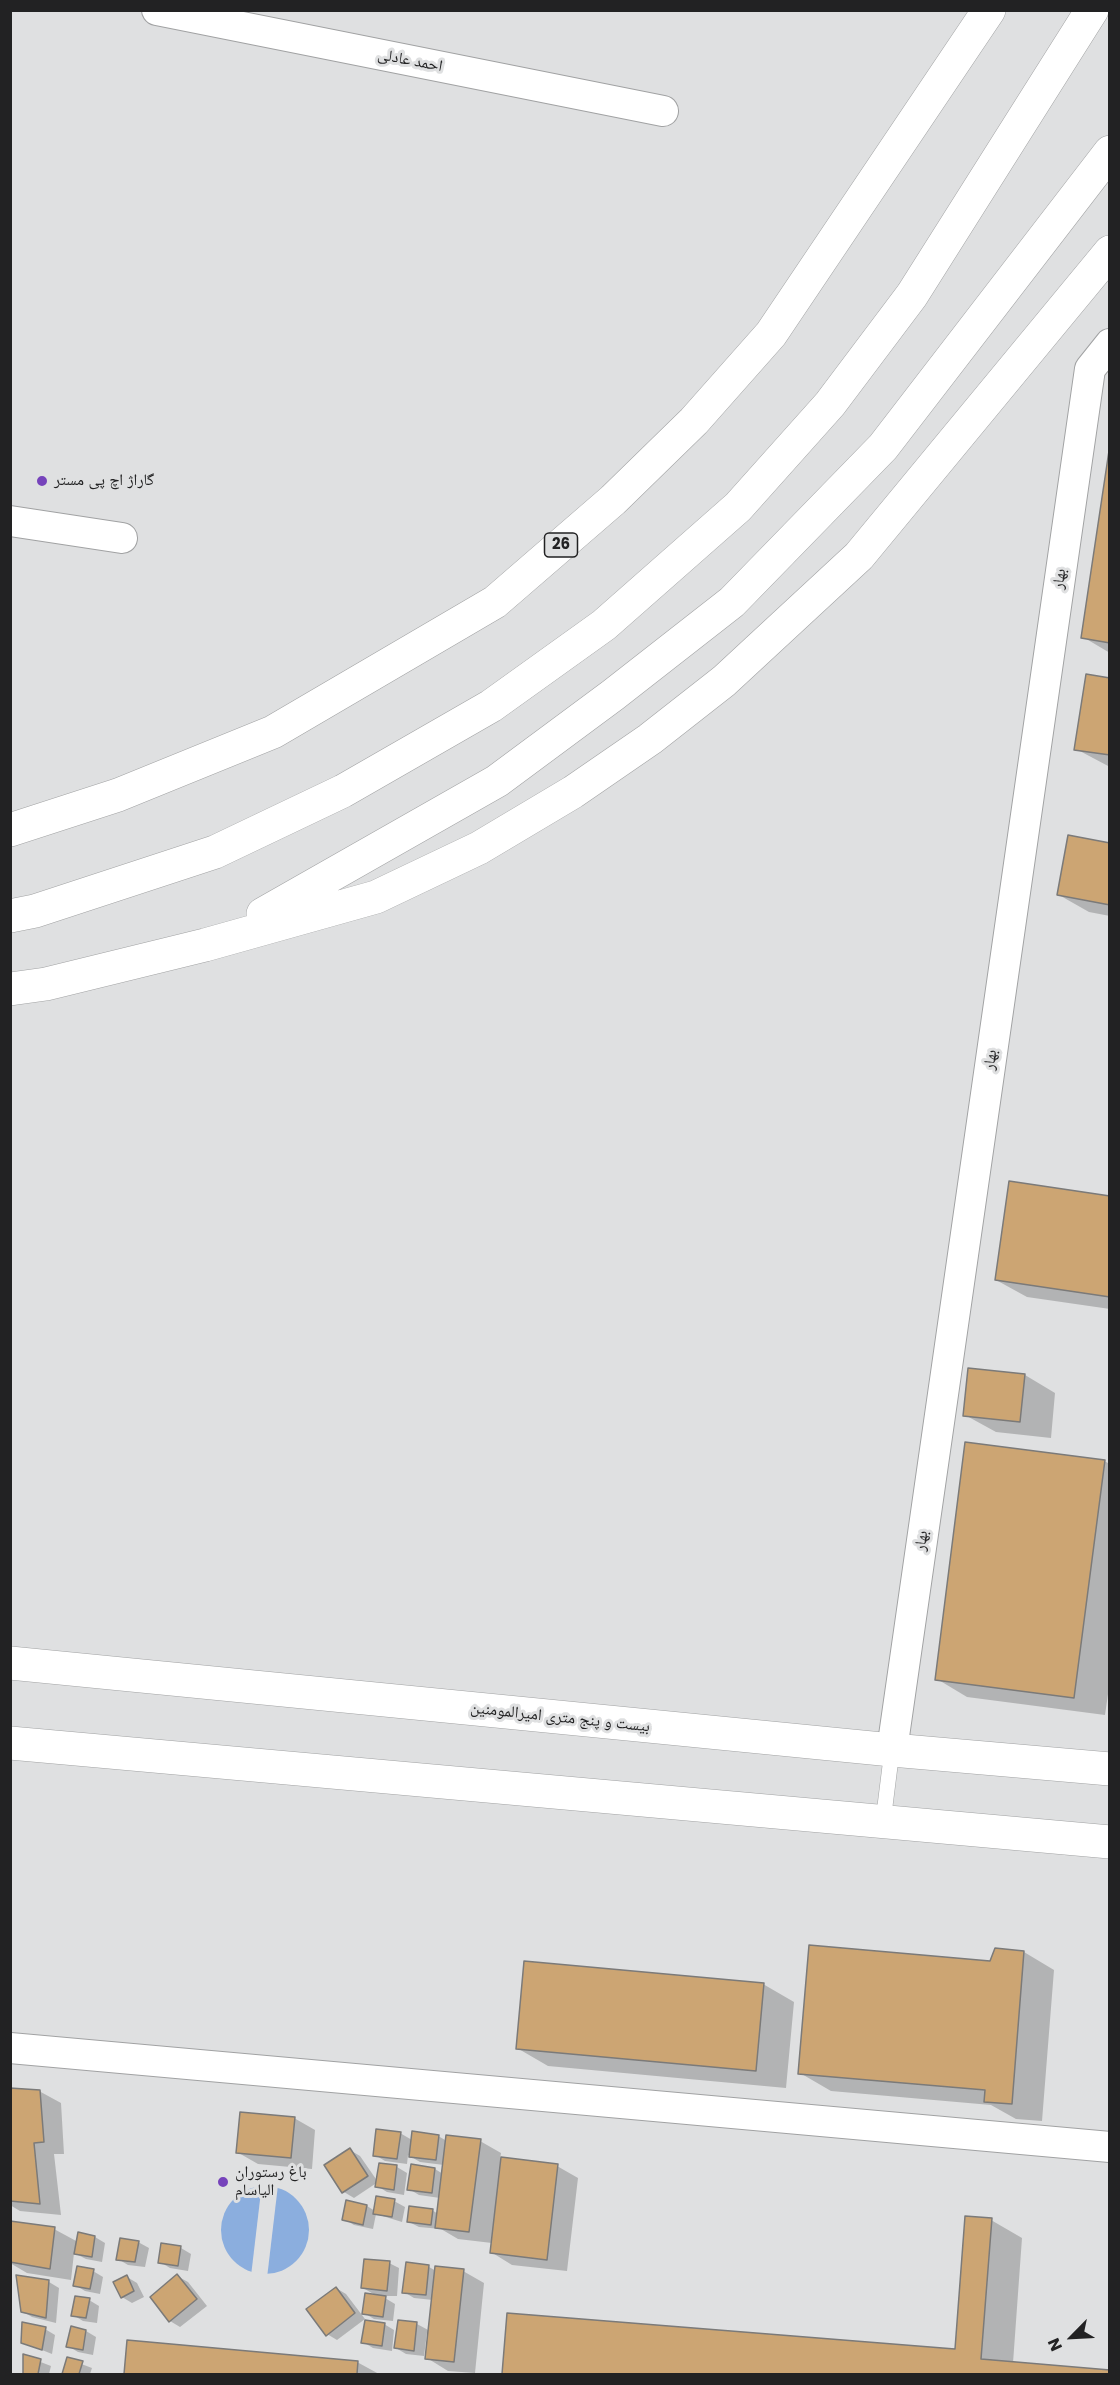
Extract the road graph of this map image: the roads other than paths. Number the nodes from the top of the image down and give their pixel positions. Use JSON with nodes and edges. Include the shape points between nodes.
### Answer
{"nodes":[{"id":1,"x":157,"y":10,"type":"edge"},
{"id":2,"x":977,"y":10,"type":"edge"},
{"id":3,"x":989,"y":10,"type":"edge"},
{"id":4,"x":1092,"y":10,"type":"edge"},
{"id":5,"x":953,"y":64,"type":"junction"},
{"id":6,"x":663,"y":111,"type":"dead end"},
{"id":7,"x":1110,"y":152,"type":"edge"},
{"id":8,"x":1110,"y":252,"type":"edge"},
{"id":9,"x":1110,"y":344,"type":"edge"},
{"id":10,"x":10,"y":521,"type":"edge"},
{"id":11,"x":122,"y":538,"type":"dead end"},
{"id":12,"x":10,"y":830,"type":"edge"},
{"id":13,"x":10,"y":916,"type":"edge"},
{"id":14,"x":205,"y":945,"type":"junction"},
{"id":15,"x":10,"y":989,"type":"edge"},
{"id":16,"x":10,"y":1663,"type":"edge"},
{"id":17,"x":10,"y":1743,"type":"edge"},
{"id":18,"x":892,"y":1750,"type":"junction"},
{"id":19,"x":1110,"y":1769,"type":"edge"},
{"id":20,"x":883,"y":1822,"type":"junction"},
{"id":21,"x":1110,"y":1842,"type":"edge"},
{"id":22,"x":10,"y":2048,"type":"edge"},
{"id":23,"x":1110,"y":2147,"type":"edge"}],
"edges":[{"from":1,"to":6,"type":"street","name":"احمد عادلی"},
{"from":2,"to":5,"type":"main road"},
{"from":3,"to":5,"type":"main road","number":"26"},
{"from":4,"to":13,"type":"main road","via":[[912,295],[830,404],[738,507],[595,631],[491,706],[343,791],[215,852]]},
{"from":5,"to":12,"type":"main road","number":"26","via":[[771,334],[638,477],[495,602],[273,732],[118,795]]},
{"from":7,"to":14,"type":"main road","via":[[883,447],[732,602],[497,781]]},
{"from":8,"to":14,"type":"main road","via":[[859,556],[724,681],[650,739],[573,792],[478,848],[376,897]]},
{"from":9,"to":18,"type":"street","name":"بهار","via":[[1090,369]]},
{"from":10,"to":11,"type":"street"},
{"from":14,"to":15,"type":"main road","via":[[46,984]]},
{"from":16,"to":18,"type":"main road","name":"بیست و پنج متری امیرالمومنین"},
{"from":17,"to":20,"type":"main road"},
{"from":18,"to":19,"type":"main road","name":"بیست و پنج متری امیرالمومنین"},
{"from":18,"to":20,"type":"lane"},
{"from":20,"to":21,"type":"main road"},
{"from":22,"to":23,"type":"street"}]}
